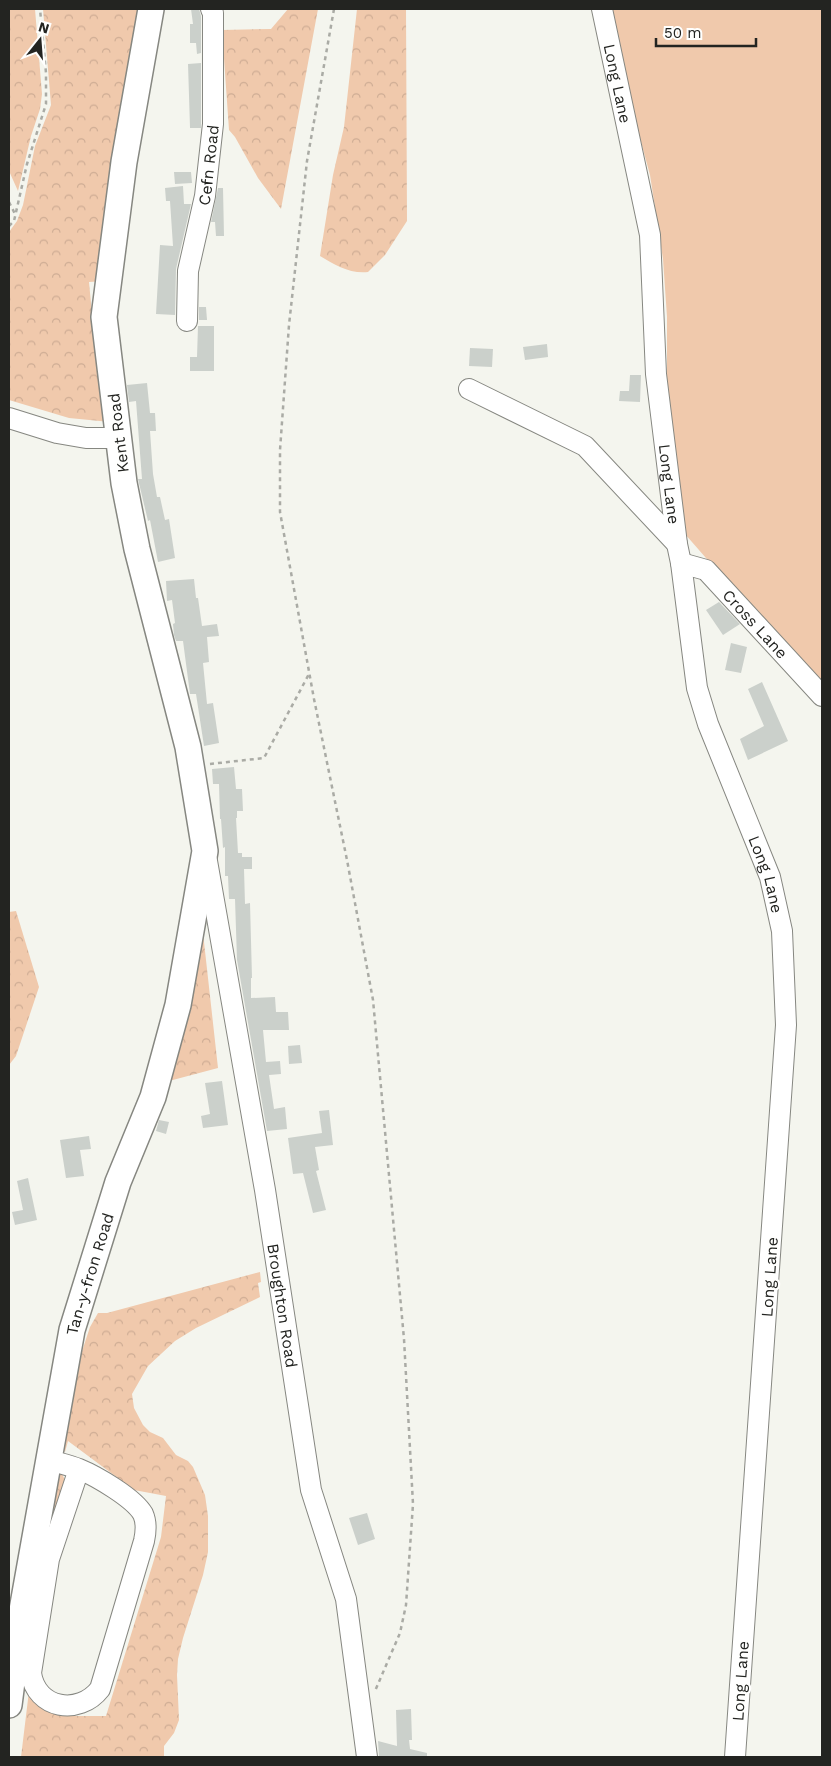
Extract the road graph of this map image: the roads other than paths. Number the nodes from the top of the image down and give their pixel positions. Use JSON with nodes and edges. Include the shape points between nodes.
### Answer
{"nodes":[{"id":1,"x":151,"y":9,"type":"edge"},
{"id":2,"x":211,"y":9,"type":"edge"},
{"id":3,"x":602,"y":9,"type":"edge"},
{"id":4,"x":187,"y":321,"type":"dead end"},
{"id":5,"x":469,"y":389,"type":"dead end"},
{"id":6,"x":9,"y":418,"type":"edge"},
{"id":7,"x":118,"y":438,"type":"junction"},
{"id":8,"x":679,"y":553,"type":"junction"},
{"id":9,"x":822,"y":696,"type":"edge"},
{"id":10,"x":205,"y":851,"type":"junction"},
{"id":11,"x":49,"y":1460,"type":"junction"},
{"id":12,"x":78,"y":1469,"type":"junction"},
{"id":13,"x":9,"y":1705,"type":"edge"},
{"id":14,"x":367,"y":1757,"type":"edge"},
{"id":15,"x":735,"y":1757,"type":"edge"}],
"edges":[{"from":1,"to":7,"type":"main road","name":"Kent Road","via":[[124,162],[104,317]]},
{"from":2,"to":4,"type":"street","name":"Cefn Road","via":[[213,124],[204,196],[188,271]]},
{"from":3,"to":8,"type":"street","name":"Long Lane","via":[[650,235],[656,374]]},
{"from":5,"to":8,"type":"street","via":[[584,446]]},
{"from":6,"to":7,"type":"street","via":[[57,433],[86,438]]},
{"from":7,"to":10,"type":"main road","name":"Kent Road","via":[[137,549],[188,747]]},
{"from":8,"to":9,"type":"street","name":"Cross Lane","via":[[706,570]]},
{"from":8,"to":15,"type":"street","name":"Long Lane","via":[[697,688],[708,724],[770,877],[782,931],[786,1025]]},
{"from":10,"to":11,"type":"main road","name":"Tan-y-fron Road","via":[[178,1005],[153,1097],[118,1182],[72,1330]]},
{"from":10,"to":14,"type":"street","name":"Broughton Road","via":[[266,1190],[311,1490],[346,1599]]},
{"from":11,"to":12,"type":"street"},
{"from":11,"to":13,"type":"main road","name":"Tan-y-fron Road","via":[[19,1627]]},
{"from":12,"to":12,"type":"street","via":[[135,1504],[145,1520],[146,1532],[100,1689],[83,1703],[73,1706],[50,1701],[34,1686],[31,1673],[49,1559]]}]}
